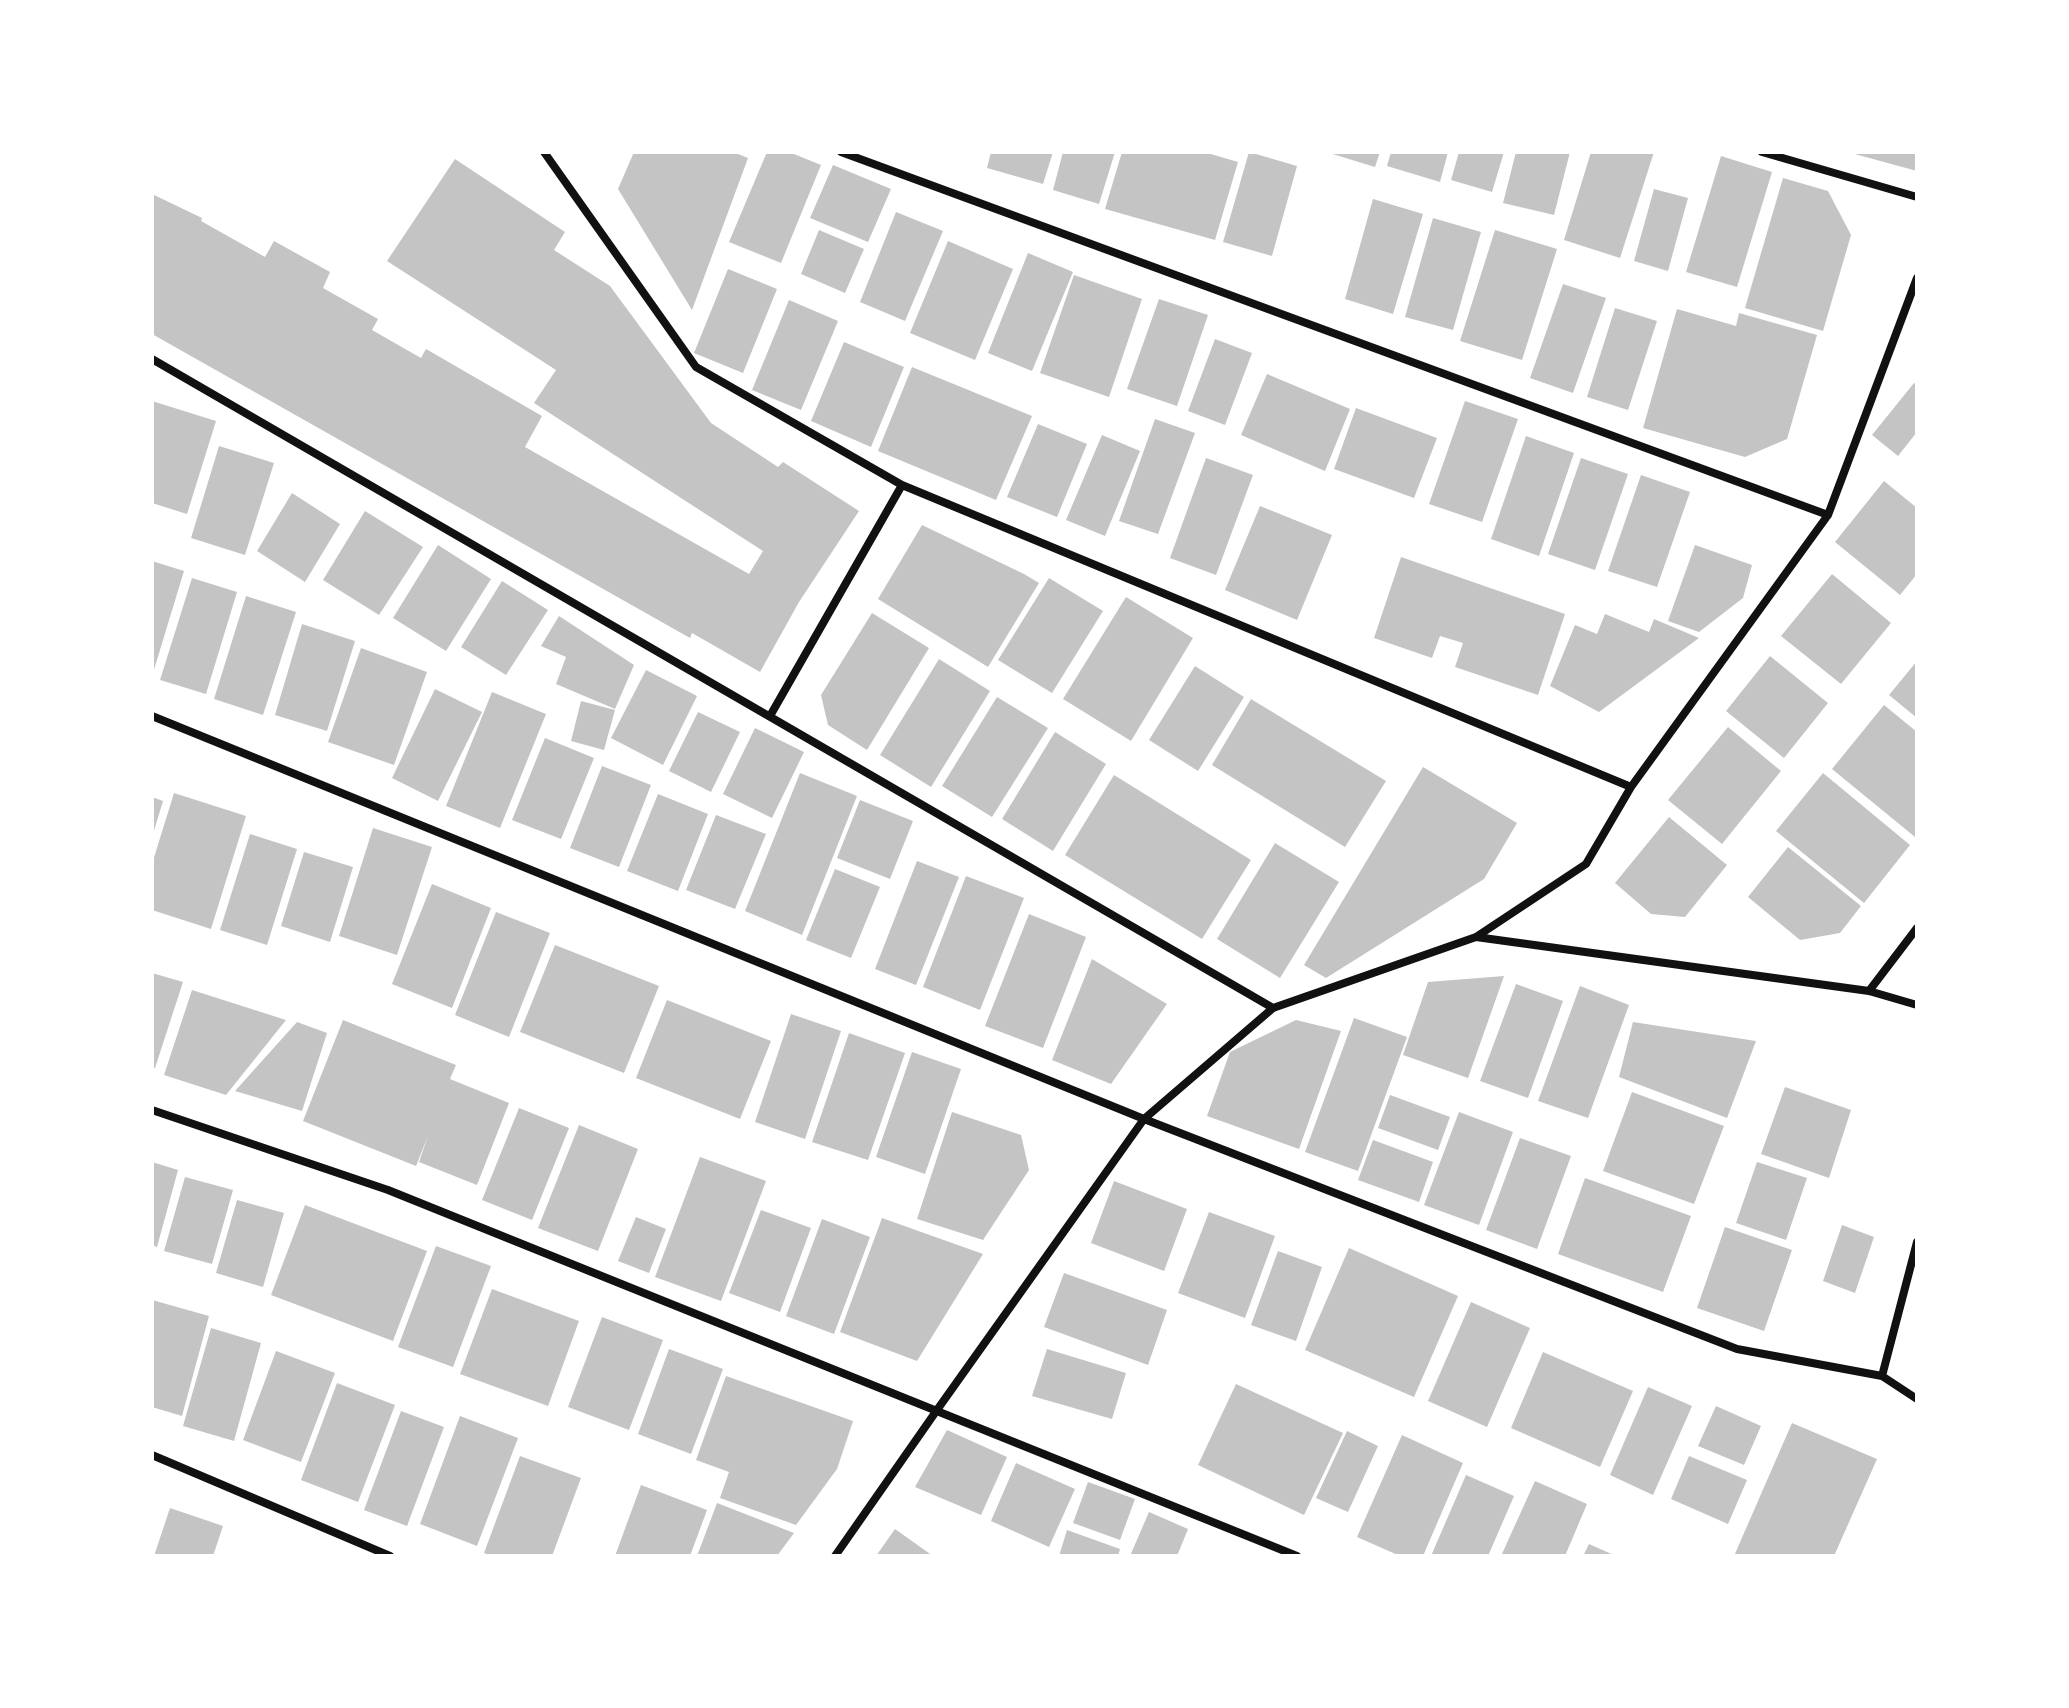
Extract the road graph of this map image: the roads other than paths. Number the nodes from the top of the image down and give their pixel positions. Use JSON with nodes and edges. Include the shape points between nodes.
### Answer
{"nodes":[{"id":1,"x":544,"y":152,"type":"edge"},
{"id":2,"x":841,"y":152,"type":"edge"},
{"id":3,"x":1762,"y":152,"type":"edge"},
{"id":4,"x":1917,"y":197,"type":"edge"},
{"id":5,"x":1917,"y":278,"type":"edge"},
{"id":6,"x":152,"y":359,"type":"edge"},
{"id":7,"x":902,"y":485,"type":"junction"},
{"id":8,"x":1828,"y":515,"type":"junction"},
{"id":9,"x":152,"y":716,"type":"edge"},
{"id":10,"x":770,"y":716,"type":"junction"},
{"id":11,"x":1631,"y":787,"type":"junction"},
{"id":12,"x":1917,"y":928,"type":"edge"},
{"id":13,"x":1476,"y":937,"type":"junction"},
{"id":14,"x":1869,"y":991,"type":"junction"},
{"id":15,"x":1917,"y":1005,"type":"edge"},
{"id":16,"x":1273,"y":1008,"type":"junction"},
{"id":17,"x":152,"y":1110,"type":"edge"},
{"id":18,"x":1144,"y":1119,"type":"junction"},
{"id":19,"x":1917,"y":1242,"type":"edge"},
{"id":20,"x":1882,"y":1376,"type":"junction"},
{"id":21,"x":1917,"y":1399,"type":"edge"},
{"id":22,"x":937,"y":1410,"type":"junction"},
{"id":23,"x":152,"y":1455,"type":"edge"},
{"id":24,"x":390,"y":1556,"type":"edge"},
{"id":25,"x":835,"y":1556,"type":"edge"},
{"id":26,"x":1297,"y":1556,"type":"edge"}],
"edges":[{"from":1,"to":7,"type":"street","via":[[696,367]]},
{"from":2,"to":8,"type":"street"},
{"from":3,"to":4,"type":"street"},
{"from":5,"to":8,"type":"street"},
{"from":6,"to":10,"type":"street"},
{"from":7,"to":10,"type":"street"},
{"from":7,"to":11,"type":"street"},
{"from":8,"to":11,"type":"street"},
{"from":9,"to":18,"type":"street"},
{"from":10,"to":16,"type":"street"},
{"from":11,"to":13,"type":"street","via":[[1586,864]]},
{"from":12,"to":14,"type":"street"},
{"from":13,"to":14,"type":"street"},
{"from":13,"to":16,"type":"street"},
{"from":14,"to":15,"type":"street"},
{"from":16,"to":18,"type":"street"},
{"from":17,"to":22,"type":"street","via":[[388,1190]]},
{"from":18,"to":20,"type":"street","via":[[1737,1349]]},
{"from":18,"to":22,"type":"street"},
{"from":19,"to":20,"type":"street"},
{"from":20,"to":21,"type":"street"},
{"from":22,"to":25,"type":"street"},
{"from":22,"to":26,"type":"street"},
{"from":23,"to":24,"type":"street"}]}
